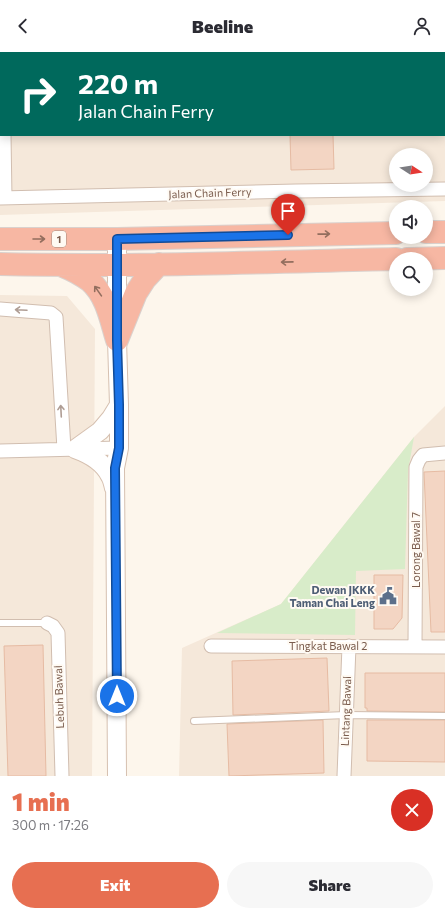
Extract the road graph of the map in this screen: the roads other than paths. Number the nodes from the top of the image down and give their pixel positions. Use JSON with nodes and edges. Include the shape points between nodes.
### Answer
{"nodes":[{"id":1,"x":4,"y":136,"type":"edge"},
{"id":2,"x":445,"y":188,"type":"edge"},
{"id":3,"x":2,"y":198,"type":"edge"},
{"id":4,"x":389,"y":233,"type":"edge"},
{"id":5,"x":0,"y":239,"type":"edge"},
{"id":6,"x":117,"y":239,"type":"junction"},
{"id":7,"x":389,"y":259,"type":"edge"},
{"id":8,"x":433,"y":260,"type":"edge"},
{"id":9,"x":443,"y":260,"type":"edge"},
{"id":10,"x":0,"y":264,"type":"edge"},
{"id":11,"x":160,"y":264,"type":"junction"},
{"id":12,"x":118,"y":265,"type":"junction"},
{"id":13,"x":63,"y":266,"type":"junction"},
{"id":14,"x":0,"y":309,"type":"edge"},
{"id":15,"x":117,"y":340,"type":"junction"},
{"id":16,"x":119,"y":405,"type":"junction"},
{"id":17,"x":119,"y":448,"type":"junction"},
{"id":18,"x":69,"y":449,"type":"junction"},
{"id":19,"x":0,"y":451,"type":"edge"},
{"id":20,"x":445,"y":453,"type":"edge"},
{"id":21,"x":116,"y":492,"type":"junction"},
{"id":22,"x":0,"y":623,"type":"edge"},
{"id":23,"x":47,"y":623,"type":"joint"},
{"id":24,"x":211,"y":646,"type":"dead end"},
{"id":25,"x":349,"y":646,"type":"junction"},
{"id":26,"x":415,"y":647,"type":"junction"},
{"id":27,"x":445,"y":647,"type":"edge"},
{"id":28,"x":346,"y":715,"type":"junction"},
{"id":29,"x":445,"y":716,"type":"edge"},
{"id":30,"x":194,"y":721,"type":"dead end"},
{"id":31,"x":62,"y":776,"type":"edge"},
{"id":32,"x":117,"y":776,"type":"edge"},
{"id":33,"x":127,"y":776,"type":"edge"},
{"id":34,"x":344,"y":776,"type":"edge"}],
"edges":[{"from":1,"to":3,"type":"street"},
{"from":2,"to":3,"type":"street","name":"Jalan Chain Ferry"},
{"from":6,"to":4,"type":"highway","number":"1","one_way":true},
{"from":5,"to":6,"type":"highway","number":"1","one_way":true},
{"from":6,"to":12,"type":"main road"},
{"from":7,"to":11,"type":"highway","one_way":true},
{"from":8,"to":9,"type":"highway"},
{"from":10,"to":13,"type":"highway"},
{"from":11,"to":12,"type":"highway"},
{"from":11,"to":15,"type":"highway","via":[[136,293]]},
{"from":12,"to":13,"type":"highway"},
{"from":12,"to":15,"type":"main road"},
{"from":15,"to":13,"type":"highway","one_way":true,"via":[[108,309],[100,293],[91,282]]},
{"from":18,"to":14,"type":"street","one_way":true,"via":[[56,317],[51,313]]},
{"from":15,"to":16,"type":"main road"},
{"from":16,"to":17,"type":"main road"},
{"from":16,"to":18,"type":"main road","via":[[100,431],[86,442]]},
{"from":17,"to":18,"type":"street"},
{"from":17,"to":21,"type":"main road","via":[[115,468]]},
{"from":17,"to":33,"type":"main road","via":[[126,469]]},
{"from":18,"to":19,"type":"street"},
{"from":18,"to":21,"type":"main road","via":[[87,454],[104,466]]},
{"from":20,"to":26,"type":"street","name":"Lorong Bawal 7","via":[[423,455],[416,467]]},
{"from":21,"to":32,"type":"main road"},
{"from":22,"to":23,"type":"lane"},
{"from":23,"to":31,"type":"street","name":"Lebuh Bawal","via":[[58,633]]},
{"from":24,"to":25,"type":"street","name":"Tingkat Bawal 2"},
{"from":25,"to":26,"type":"street","name":"Tingkat Bawal 2"},
{"from":25,"to":28,"type":"street","name":"Lintang Bawal"},
{"from":26,"to":27,"type":"street","name":"Tingkat Bawal 2"},
{"from":28,"to":29,"type":"lane"},
{"from":28,"to":30,"type":"lane"},
{"from":28,"to":34,"type":"street","name":"Lintang Bawal"}]}
